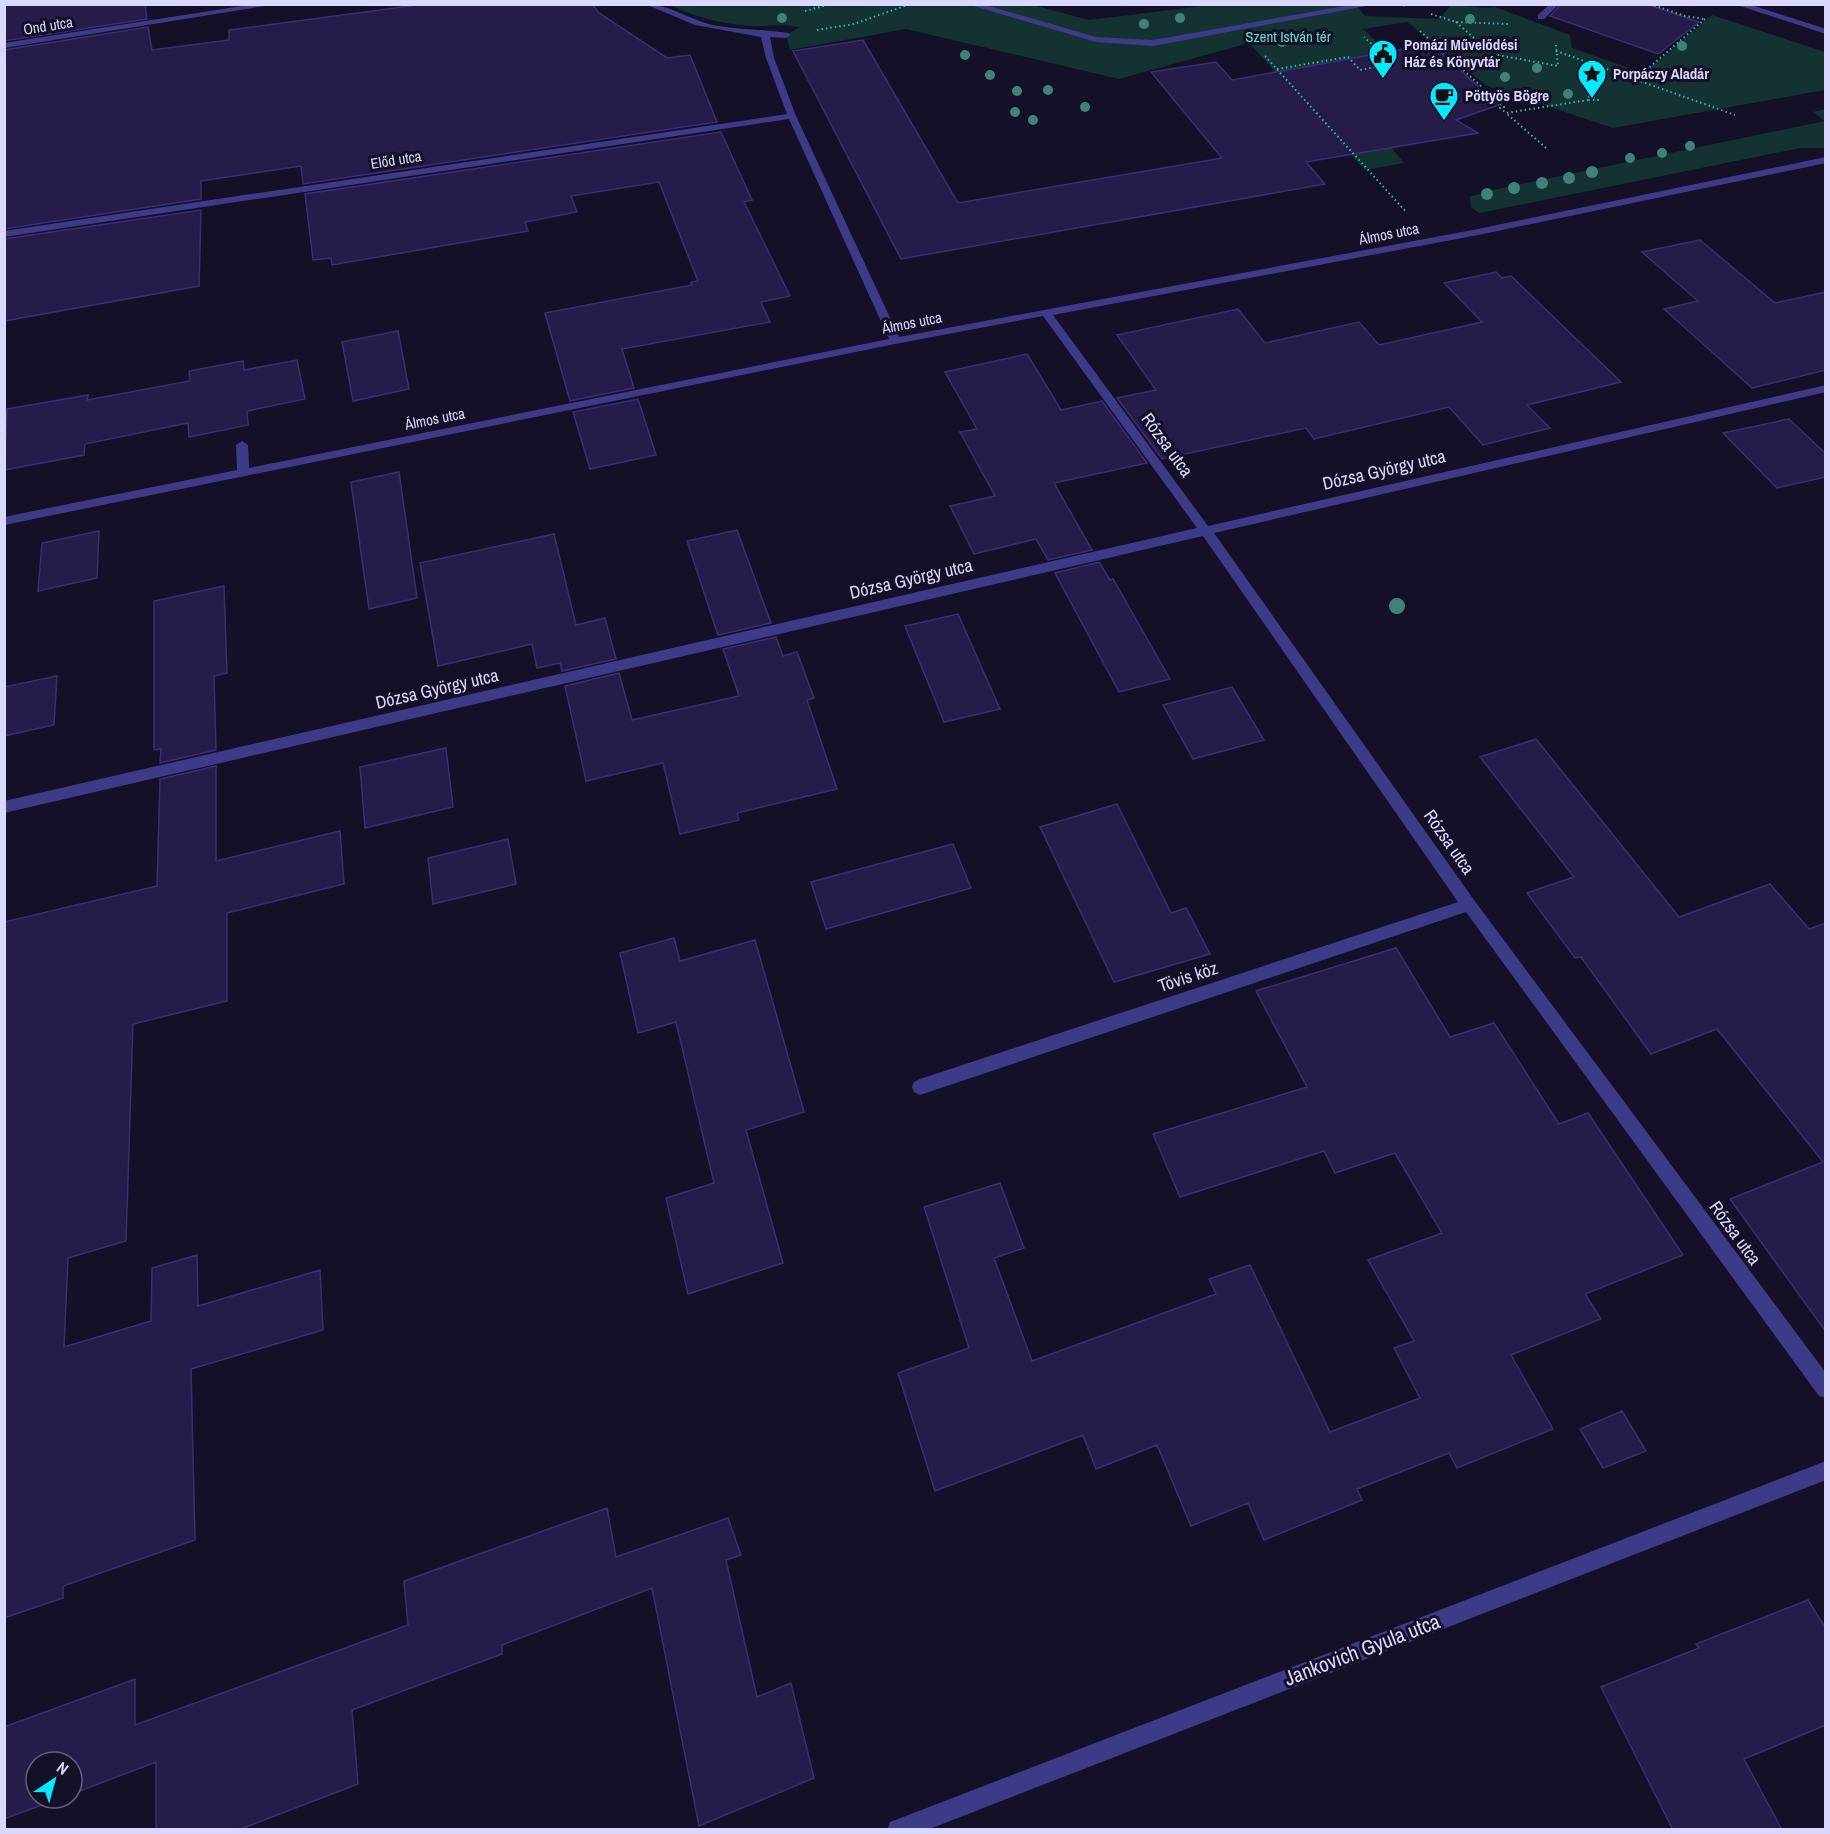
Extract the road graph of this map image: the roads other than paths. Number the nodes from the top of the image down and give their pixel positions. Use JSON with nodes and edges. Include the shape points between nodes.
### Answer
{"nodes":[{"id":1,"x":274,"y":4,"type":"edge"},
{"id":2,"x":649,"y":4,"type":"edge"},
{"id":3,"x":971,"y":4,"type":"edge"},
{"id":4,"x":1373,"y":4,"type":"edge"},
{"id":5,"x":1555,"y":4,"type":"edge"},
{"id":6,"x":1738,"y":4,"type":"edge"},
{"id":7,"x":1541,"y":17,"type":"road end"},
{"id":8,"x":1826,"y":32,"type":"edge"},
{"id":9,"x":765,"y":35,"type":"junction"},
{"id":10,"x":786,"y":35,"type":"road end"},
{"id":11,"x":4,"y":46,"type":"edge"},
{"id":12,"x":792,"y":116,"type":"junction"},
{"id":13,"x":1826,"y":160,"type":"edge"},
{"id":14,"x":4,"y":234,"type":"edge"},
{"id":15,"x":1046,"y":313,"type":"junction"},
{"id":16,"x":895,"y":341,"type":"junction"},
{"id":17,"x":1826,"y":388,"type":"edge"},
{"id":18,"x":242,"y":446,"type":"dead end"},
{"id":19,"x":243,"y":473,"type":"junction"},
{"id":20,"x":4,"y":521,"type":"edge"},
{"id":21,"x":1205,"y":530,"type":"junction"},
{"id":22,"x":4,"y":807,"type":"edge"},
{"id":23,"x":1469,"y":905,"type":"junction"},
{"id":24,"x":920,"y":1087,"type":"dead end"},
{"id":25,"x":1826,"y":1389,"type":"edge"},
{"id":26,"x":1826,"y":1470,"type":"edge"},
{"id":27,"x":898,"y":1830,"type":"edge"}],
"edges":[{"from":1,"to":11,"type":"street","name":"Ond utca"},
{"from":2,"to":9,"type":"street","via":[[704,25]]},
{"from":3,"to":4,"type":"street","via":[[1096,39],[1153,44]]},
{"from":5,"to":7,"type":"street"},
{"from":6,"to":8,"type":"street"},
{"from":9,"to":10,"type":"street"},
{"from":9,"to":12,"type":"street"},
{"from":12,"to":14,"type":"street","name":"Előd utca"},
{"from":12,"to":16,"type":"street"},
{"from":13,"to":15,"type":"street","name":"Álmos utca","via":[[1433,241]]},
{"from":15,"to":16,"type":"street","name":"Álmos utca"},
{"from":15,"to":21,"type":"street","name":"Rózsa utca"},
{"from":16,"to":19,"type":"street","name":"Álmos utca"},
{"from":17,"to":21,"type":"street","name":"Dózsa György utca"},
{"from":18,"to":19,"type":"street"},
{"from":19,"to":20,"type":"street","name":"Álmos utca"},
{"from":21,"to":22,"type":"street","name":"Dózsa György utca"},
{"from":21,"to":23,"type":"street","name":"Rózsa utca"},
{"from":23,"to":24,"type":"street","name":"Tövis köz"},
{"from":23,"to":25,"type":"street","name":"Rózsa utca"},
{"from":26,"to":27,"type":"street","name":"Jankovich Gyula utca"}]}
